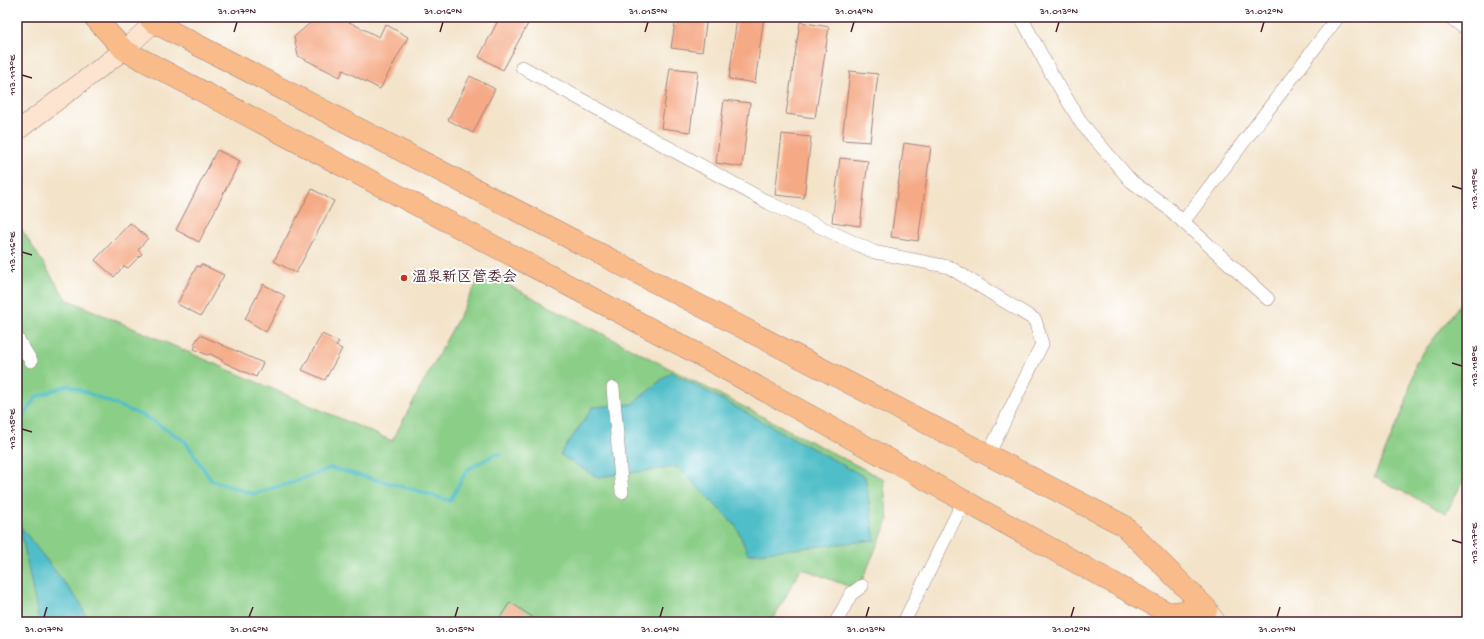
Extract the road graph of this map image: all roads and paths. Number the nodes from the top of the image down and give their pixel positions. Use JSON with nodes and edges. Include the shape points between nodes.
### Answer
{"nodes":[{"id":1,"x":94,"y":17,"type":"edge"},
{"id":2,"x":1021,"y":17,"type":"edge"},
{"id":3,"x":1338,"y":17,"type":"edge"},
{"id":4,"x":1450,"y":17,"type":"edge"},
{"id":5,"x":154,"y":19,"type":"edge"},
{"id":6,"x":1464,"y":27,"type":"dead end"},
{"id":7,"x":124,"y":50,"type":"junction"},
{"id":8,"x":522,"y":67,"type":"dead end"},
{"id":9,"x":17,"y":131,"type":"edge"},
{"id":10,"x":1183,"y":222,"type":"junction"},
{"id":11,"x":1268,"y":299,"type":"dead end"},
{"id":12,"x":17,"y":338,"type":"edge"},
{"id":13,"x":31,"y":361,"type":"dead end"},
{"id":14,"x":613,"y":388,"type":"dead end"},
{"id":15,"x":988,"y":455,"type":"junction"},
{"id":16,"x":622,"y":492,"type":"dead end"},
{"id":17,"x":964,"y":500,"type":"junction"},
{"id":18,"x":862,"y":586,"type":"dead end"},
{"id":19,"x":1211,"y":616,"type":"edge"},
{"id":20,"x":836,"y":622,"type":"edge"},
{"id":21,"x":904,"y":622,"type":"edge"}],
"edges":[{"from":1,"to":7,"type":"main road"},
{"from":2,"to":10,"type":"street","via":[[1082,124],[1130,181]]},
{"from":3,"to":10,"type":"street"},
{"from":4,"to":6,"type":"street"},
{"from":5,"to":7,"type":"street"},
{"from":5,"to":15,"type":"main road"},
{"from":7,"to":9,"type":"street"},
{"from":7,"to":17,"type":"main road","via":[[698,354]]},
{"from":8,"to":15,"type":"street","via":[[769,203],[874,252],[949,266],[1035,320],[1042,344]]},
{"from":10,"to":11,"type":"street"},
{"from":12,"to":13,"type":"street"},
{"from":14,"to":16,"type":"street"},
{"from":15,"to":19,"type":"main road","via":[[1123,525]]},
{"from":17,"to":19,"type":"main road","via":[[1168,613]]},
{"from":17,"to":21,"type":"street"},
{"from":18,"to":20,"type":"street","via":[[851,594]]}]}
